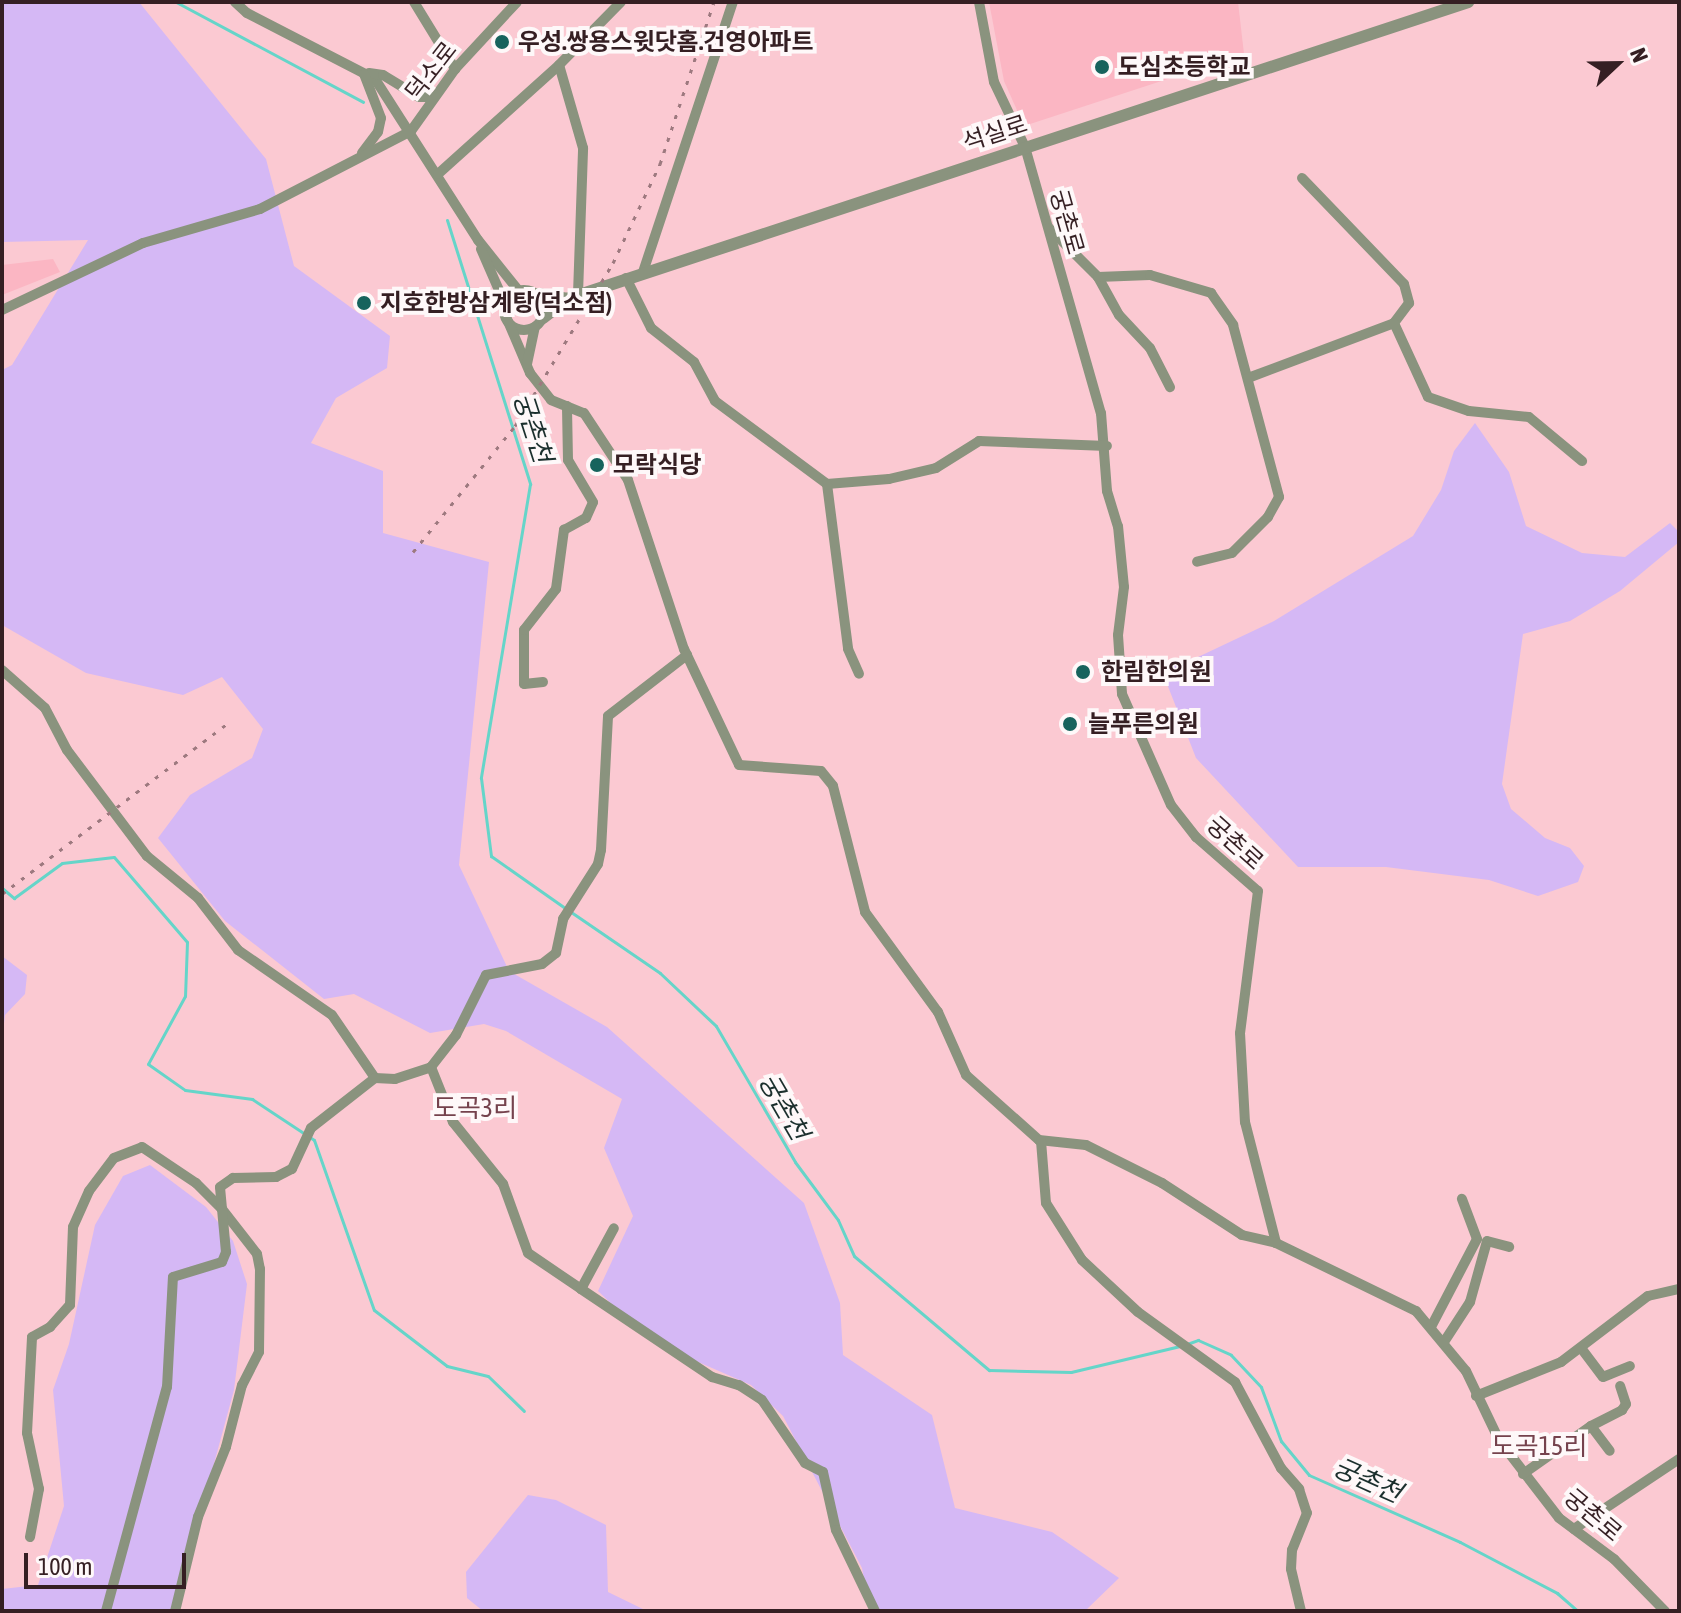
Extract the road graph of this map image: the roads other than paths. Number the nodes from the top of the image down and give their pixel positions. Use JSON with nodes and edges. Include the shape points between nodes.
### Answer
{"nodes":[{"id":1,"x":235,"y":2,"type":"edge"},
{"id":2,"x":414,"y":2,"type":"edge"},
{"id":3,"x":517,"y":2,"type":"edge"},
{"id":4,"x":621,"y":2,"type":"edge"},
{"id":5,"x":733,"y":2,"type":"edge"},
{"id":6,"x":979,"y":2,"type":"edge"},
{"id":7,"x":1468,"y":2,"type":"edge"},
{"id":8,"x":559,"y":65,"type":"junction"},
{"id":9,"x":455,"y":69,"type":"junction"},
{"id":10,"x":363,"y":73,"type":"junction"},
{"id":11,"x":432,"y":97,"type":"junction"},
{"id":12,"x":411,"y":131,"type":"junction"},
{"id":13,"x":1025,"y":147,"type":"junction"},
{"id":14,"x":356,"y":160,"type":"junction"},
{"id":15,"x":438,"y":174,"type":"junction"},
{"id":16,"x":1302,"y":178,"type":"dead end"},
{"id":17,"x":1047,"y":226,"type":"junction"},
{"id":18,"x":478,"y":240,"type":"junction"},
{"id":19,"x":643,"y":272,"type":"junction"},
{"id":20,"x":1098,"y":277,"type":"junction"},
{"id":21,"x":626,"y":278,"type":"junction"},
{"id":22,"x":518,"y":290,"type":"junction"},
{"id":23,"x":537,"y":294,"type":"junction"},
{"id":24,"x":572,"y":296,"type":"junction"},
{"id":25,"x":505,"y":304,"type":"junction"},
{"id":26,"x":2,"y":310,"type":"edge"},
{"id":27,"x":507,"y":319,"type":"junction"},
{"id":28,"x":539,"y":323,"type":"junction"},
{"id":29,"x":1394,"y":323,"type":"junction"},
{"id":30,"x":530,"y":373,"type":"junction"},
{"id":31,"x":1248,"y":378,"type":"junction"},
{"id":32,"x":1170,"y":387,"type":"dead end"},
{"id":33,"x":567,"y":406,"type":"junction"},
{"id":34,"x":1107,"y":446,"type":"junction"},
{"id":35,"x":1582,"y":461,"type":"dead end"},
{"id":36,"x":827,"y":484,"type":"junction"},
{"id":37,"x":1197,"y":562,"type":"dead end"},
{"id":38,"x":687,"y":655,"type":"junction"},
{"id":39,"x":2,"y":670,"type":"edge"},
{"id":40,"x":859,"y":674,"type":"dead end"},
{"id":41,"x":543,"y":682,"type":"dead end"},
{"id":42,"x":431,"y":1067,"type":"junction"},
{"id":43,"x":375,"y":1078,"type":"junction"},
{"id":44,"x":1041,"y":1141,"type":"junction"},
{"id":45,"x":1462,"y":1199,"type":"dead end"},
{"id":46,"x":222,"y":1209,"type":"junction"},
{"id":47,"x":614,"y":1228,"type":"dead end"},
{"id":48,"x":1276,"y":1243,"type":"junction"},
{"id":49,"x":1509,"y":1247,"type":"dead end"},
{"id":50,"x":581,"y":1289,"type":"junction"},
{"id":51,"x":1679,"y":1289,"type":"edge"},
{"id":52,"x":1431,"y":1327,"type":"junction"},
{"id":53,"x":1444,"y":1342,"type":"junction"},
{"id":54,"x":1581,"y":1348,"type":"junction"},
{"id":55,"x":1630,"y":1366,"type":"dead end"},
{"id":56,"x":1620,"y":1386,"type":"dead end"},
{"id":57,"x":1476,"y":1396,"type":"junction"},
{"id":58,"x":1591,"y":1426,"type":"junction"},
{"id":59,"x":1610,"y":1451,"type":"dead end"},
{"id":60,"x":1679,"y":1459,"type":"edge"},
{"id":61,"x":1523,"y":1474,"type":"junction"},
{"id":62,"x":1574,"y":1529,"type":"junction"},
{"id":63,"x":30,"y":1537,"type":"dead end"},
{"id":64,"x":106,"y":1611,"type":"edge"},
{"id":65,"x":175,"y":1611,"type":"edge"},
{"id":66,"x":875,"y":1611,"type":"edge"},
{"id":67,"x":1301,"y":1611,"type":"edge"},
{"id":68,"x":1665,"y":1611,"type":"edge"}],
"edges":[{"from":1,"to":10,"type":"street"},
{"from":2,"to":9,"type":"street"},
{"from":3,"to":9,"type":"street","name":"덕소로"},
{"from":4,"to":8,"type":"street"},
{"from":5,"to":19,"type":"street"},
{"from":6,"to":13,"type":"street","name":"궁촌로","via":[[994,82]]},
{"from":7,"to":13,"type":"street","name":"석실로"},
{"from":8,"to":15,"type":"street"},
{"from":8,"to":24,"type":"street","via":[[583,148]]},
{"from":9,"to":11,"type":"street","name":"덕소로"},
{"from":10,"to":11,"type":"street","via":[[383,75],[419,97]]},
{"from":10,"to":12,"type":"street","via":[[375,79]]},
{"from":10,"to":14,"type":"street","via":[[381,118],[378,132]]},
{"from":11,"to":12,"type":"street","name":"덕소로"},
{"from":12,"to":14,"type":"street"},
{"from":12,"to":15,"type":"street"},
{"from":13,"to":17,"type":"street","name":"궁촌로"},
{"from":13,"to":19,"type":"street","name":"석실로"},
{"from":14,"to":26,"type":"street","via":[[260,209],[143,243]]},
{"from":15,"to":18,"type":"street"},
{"from":16,"to":29,"type":"street","via":[[1404,284],[1409,303]]},
{"from":17,"to":20,"type":"street"},
{"from":17,"to":34,"type":"street","name":"궁촌로"},
{"from":18,"to":22,"type":"street"},
{"from":18,"to":25,"type":"street"},
{"from":19,"to":21,"type":"street","name":"석실로"},
{"from":20,"to":31,"type":"street","via":[[1150,275],[1211,293],[1225,307]]},
{"from":20,"to":32,"type":"street","via":[[1119,315],[1150,348]]},
{"from":21,"to":24,"type":"street","name":"석실로"},
{"from":21,"to":36,"type":"street","via":[[651,328],[694,362],[715,401]]},
{"from":22,"to":23,"type":"street","name":"석실로"},
{"from":22,"to":25,"type":"street"},
{"from":23,"to":24,"type":"street","name":"석실로"},
{"from":23,"to":28,"type":"street","via":[[544,305]]},
{"from":24,"to":28,"type":"street"},
{"from":25,"to":27,"type":"street"},
{"from":27,"to":28,"type":"street","via":[[516,328]]},
{"from":27,"to":30,"type":"street"},
{"from":28,"to":30,"type":"street","via":[[526,358]]},
{"from":29,"to":31,"type":"street"},
{"from":29,"to":35,"type":"street","via":[[1428,397],[1469,411],[1529,417]]},
{"from":30,"to":33,"type":"street","via":[[551,400]]},
{"from":31,"to":37,"type":"street","via":[[1279,497],[1268,517],[1232,553]]},
{"from":33,"to":38,"type":"street","via":[[584,413],[628,480]]},
{"from":33,"to":41,"type":"street","via":[[568,460],[593,502],[586,518],[564,530],[556,589],[524,630],[524,684]]},
{"from":34,"to":36,"type":"street","via":[[979,441],[936,468],[889,479]]},
{"from":34,"to":48,"type":"street","name":"궁촌로","via":[[1107,491],[1118,526],[1124,587],[1118,635],[1122,694],[1171,805],[1196,837],[1258,891],[1240,1033],[1245,1122]]},
{"from":36,"to":40,"type":"street","via":[[848,649]]},
{"from":38,"to":42,"type":"street","via":[[608,716],[601,850],[564,916],[550,960],[486,975],[456,1035]]},
{"from":38,"to":44,"type":"street","via":[[739,765],[821,771],[833,786],[873,929],[938,1012],[966,1075]]},
{"from":39,"to":43,"type":"street","via":[[45,708],[67,750],[147,856],[198,898],[238,950],[332,1015]]},
{"from":42,"to":43,"type":"street","via":[[395,1079]]},
{"from":42,"to":50,"type":"street","via":[[453,1122],[503,1184],[528,1253]]},
{"from":43,"to":46,"type":"street","via":[[311,1128],[292,1169],[276,1177],[233,1178],[220,1187]]},
{"from":44,"to":48,"type":"street","via":[[1086,1145],[1162,1183],[1220,1224]]},
{"from":44,"to":67,"type":"street","via":[[1046,1203],[1082,1260],[1138,1312],[1164,1327],[1246,1396],[1274,1456],[1304,1500],[1307,1513],[1292,1550]]},
{"from":45,"to":52,"type":"street","via":[[1477,1239]]},
{"from":46,"to":63,"type":"street","via":[[196,1183],[142,1147],[114,1158],[89,1191],[73,1227],[70,1305],[32,1337],[27,1433],[39,1489]]},
{"from":46,"to":64,"type":"street","via":[[222,1262],[173,1277],[167,1387]]},
{"from":46,"to":65,"type":"street","via":[[257,1254],[259,1352],[242,1385],[223,1458],[198,1517]]},
{"from":47,"to":50,"type":"street"},
{"from":48,"to":52,"type":"street","name":"궁촌로","via":[[1365,1282],[1416,1311]]},
{"from":49,"to":53,"type":"street","via":[[1487,1241],[1470,1302]]},
{"from":50,"to":66,"type":"street","via":[[712,1377],[739,1385],[762,1400],[805,1463],[823,1472],[836,1530]]},
{"from":51,"to":54,"type":"street","via":[[1648,1296]]},
{"from":52,"to":53,"type":"street","name":"궁촌로"},
{"from":53,"to":57,"type":"street","name":"궁촌로","via":[[1466,1371]]},
{"from":54,"to":55,"type":"street","via":[[1603,1377]]},
{"from":54,"to":57,"type":"street","via":[[1536,1374]]},
{"from":56,"to":58,"type":"street","via":[[1626,1404],[1622,1410]]},
{"from":57,"to":61,"type":"street","name":"궁촌로"},
{"from":58,"to":59,"type":"street"},
{"from":58,"to":61,"type":"street"},
{"from":60,"to":62,"type":"street"},
{"from":61,"to":62,"type":"street","name":"궁촌로"},
{"from":62,"to":68,"type":"street","name":"궁촌로","via":[[1614,1559]]}]}
